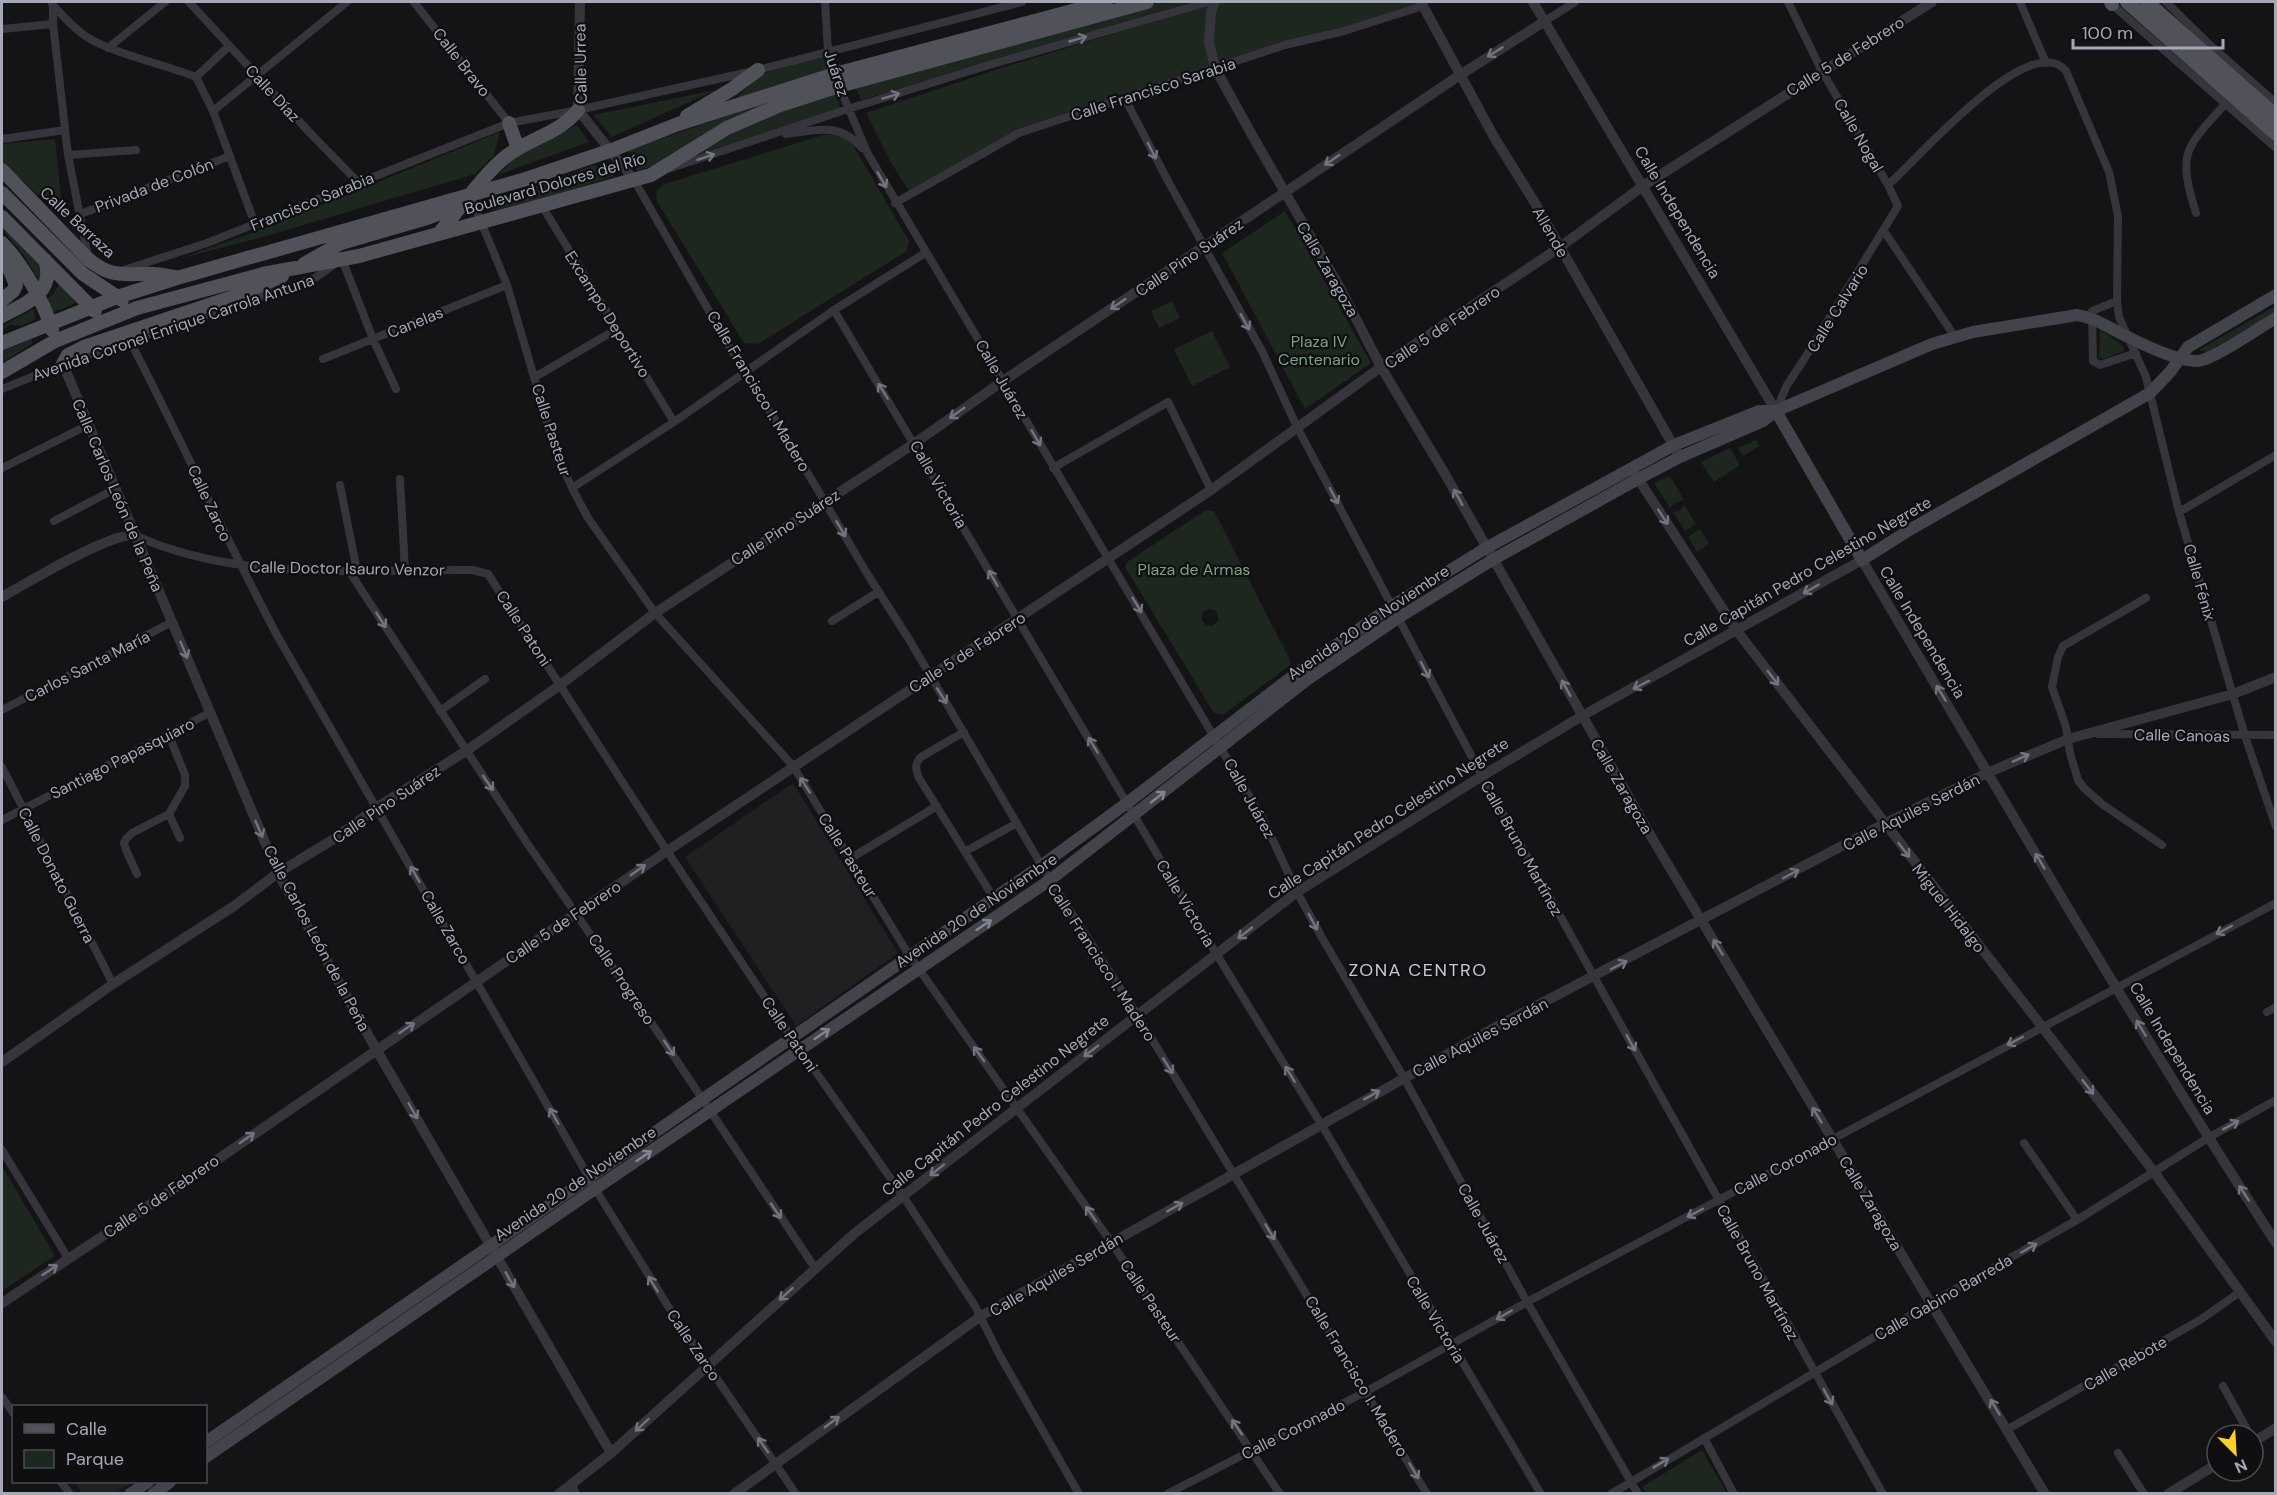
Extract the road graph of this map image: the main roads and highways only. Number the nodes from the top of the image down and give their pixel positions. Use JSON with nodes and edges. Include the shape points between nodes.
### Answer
{"nodes":[{"id":1,"x":1106,"y":2,"type":"edge"},
{"id":2,"x":1147,"y":2,"type":"edge"},
{"id":3,"x":2127,"y":2,"type":"edge"},
{"id":4,"x":2147,"y":2,"type":"edge"},
{"id":5,"x":1091,"y":4,"type":"edge"},
{"id":6,"x":758,"y":70,"type":"road end"},
{"id":7,"x":837,"y":80,"type":"junction"},
{"id":8,"x":578,"y":110,"type":"road end"},
{"id":9,"x":2276,"y":116,"type":"edge"},
{"id":10,"x":509,"y":123,"type":"road end"},
{"id":11,"x":678,"y":124,"type":"junction"},
{"id":12,"x":2276,"y":134,"type":"edge"},
{"id":13,"x":518,"y":149,"type":"junction"},
{"id":14,"x":2,"y":170,"type":"edge"},
{"id":15,"x":2,"y":193,"type":"edge"},
{"id":16,"x":464,"y":197,"type":"junction"},
{"id":17,"x":2,"y":217,"type":"edge"},
{"id":18,"x":440,"y":232,"type":"junction"},
{"id":19,"x":2,"y":243,"type":"edge"},
{"id":20,"x":2,"y":250,"type":"edge"},
{"id":21,"x":45,"y":260,"type":"junction"},
{"id":22,"x":301,"y":266,"type":"junction"},
{"id":23,"x":177,"y":278,"type":"junction"},
{"id":24,"x":2276,"y":295,"type":"edge"},
{"id":25,"x":37,"y":297,"type":"junction"},
{"id":26,"x":117,"y":297,"type":"junction"},
{"id":27,"x":2,"y":300,"type":"edge"},
{"id":28,"x":90,"y":308,"type":"junction"},
{"id":29,"x":137,"y":308,"type":"junction"},
{"id":30,"x":2,"y":316,"type":"edge"},
{"id":31,"x":2276,"y":318,"type":"edge"},
{"id":32,"x":105,"y":320,"type":"junction"},
{"id":33,"x":50,"y":324,"type":"junction"},
{"id":34,"x":125,"y":337,"type":"junction"},
{"id":35,"x":55,"y":341,"type":"junction"},
{"id":36,"x":2,"y":343,"type":"edge"},
{"id":37,"x":2180,"y":358,"type":"junction"},
{"id":38,"x":2,"y":372,"type":"edge"},
{"id":39,"x":1776,"y":411,"type":"junction"},
{"id":40,"x":1635,"y":474,"type":"junction"},
{"id":41,"x":1862,"y":560,"type":"joint"},
{"id":42,"x":592,"y":1183,"type":"junction"},
{"id":43,"x":494,"y":1251,"type":"junction"},
{"id":44,"x":207,"y":1441,"type":"edge"},
{"id":45,"x":207,"y":1456,"type":"edge"},
{"id":46,"x":146,"y":1483,"type":"edge"},
{"id":47,"x":169,"y":1483,"type":"edge"},
{"id":48,"x":130,"y":1494,"type":"edge"},
{"id":49,"x":153,"y":1494,"type":"edge"}],
"edges":[{"from":1,"to":5,"type":"main road","name":"Boulevard Dolores del Río"},
{"from":2,"to":7,"type":"main road","name":"Boulevard Dolores del Río"},
{"from":3,"to":12,"type":"main road"},
{"from":4,"to":9,"type":"main road"},
{"from":5,"to":7,"type":"main road","name":"Boulevard Dolores del Río"},
{"from":6,"to":11,"type":"main road"},
{"from":7,"to":11,"type":"main road","name":"Boulevard Dolores del Río"},
{"from":7,"to":18,"type":"main road","name":"Boulevard Dolores del Río","via":[[751,116],[651,175]]},
{"from":8,"to":13,"type":"main road","via":[[563,126]]},
{"from":10,"to":13,"type":"main road"},
{"from":11,"to":16,"type":"main road","name":"Boulevard Dolores del Río","via":[[612,150]]},
{"from":13,"to":16,"type":"main road"},
{"from":14,"to":23,"type":"main road","name":"Calle Barraza","via":[[104,271]]},
{"from":15,"to":26,"type":"main road","via":[[83,274]]},
{"from":16,"to":18,"type":"main road"},
{"from":16,"to":22,"type":"main road","via":[[444,212],[341,243]]},
{"from":16,"to":23,"type":"main road","name":"Boulevard Dolores del Río"},
{"from":17,"to":21,"type":"main road"},
{"from":18,"to":22,"type":"main road","name":"Boulevard Dolores del Río"},
{"from":19,"to":25,"type":"main road","via":[[18,261]]},
{"from":20,"to":27,"type":"main road","via":[[16,285]]},
{"from":21,"to":25,"type":"main road","via":[[47,278]]},
{"from":21,"to":28,"type":"main road"},
{"from":22,"to":29,"type":"main road","name":"Boulevard Dolores del Río"},
{"from":22,"to":34,"type":"main road","via":[[236,296]]},
{"from":23,"to":26,"type":"main road","name":"Boulevard Dolores del Río"},
{"from":24,"to":37,"type":"main road","name":"Calle Capitán Pedro Celestino Negrete","via":[[2194,343]]},
{"from":25,"to":30,"type":"main road"},
{"from":25,"to":33,"type":"main road"},
{"from":26,"to":28,"type":"main road","name":"Boulevard Dolores del Río"},
{"from":26,"to":29,"type":"main road"},
{"from":28,"to":32,"type":"main road"},
{"from":28,"to":33,"type":"main road","name":"Boulevard Dolores del Río"},
{"from":29,"to":32,"type":"main road","name":"Boulevard Dolores del Río"},
{"from":31,"to":37,"type":"main road","name":"Avenida 20 de Noviembre","via":[[2210,357],[2196,361]]},
{"from":32,"to":34,"type":"main road"},
{"from":32,"to":35,"type":"main road","name":"Boulevard Dolores del Río"},
{"from":33,"to":35,"type":"main road"},
{"from":33,"to":36,"type":"main road","name":"Boulevard Dolores del Río"},
{"from":34,"to":35,"type":"main road","via":[[75,351],[63,364]]},
{"from":35,"to":38,"type":"main road","name":"Boulevard Dolores del Río"},
{"from":37,"to":39,"type":"main road","name":"Avenida 20 de Noviembre","via":[[2127,337],[2091,317],[2070,315],[1955,337]]},
{"from":37,"to":41,"type":"main road","name":"Calle Capitán Pedro Celestino Negrete","via":[[2150,393]]},
{"from":39,"to":40,"type":"main road","name":"Avenida 20 de Noviembre","via":[[1763,421]]},
{"from":39,"to":40,"type":"main road","name":"Avenida 20 de Noviembre","via":[[1759,411],[1674,445]]},
{"from":39,"to":41,"type":"main road","name":"Calle Independencia"},
{"from":42,"to":40,"type":"main road","name":"Avenida 20 de Noviembre","one_way":true,"via":[[710,1111],[1050,880],[1308,679],[1398,618]]},
{"from":40,"to":42,"type":"main road","name":"Avenida 20 de Noviembre","via":[[1486,548],[1392,606],[1302,669],[1127,803],[703,1099]]},
{"from":42,"to":43,"type":"main road","name":"Avenida 20 de Noviembre"},
{"from":43,"to":44,"type":"main road","name":"Avenida 20 de Noviembre"},
{"from":43,"to":45,"type":"main road","name":"Avenida 20 de Noviembre"},
{"from":46,"to":48,"type":"main road"},
{"from":47,"to":49,"type":"main road"}]}
